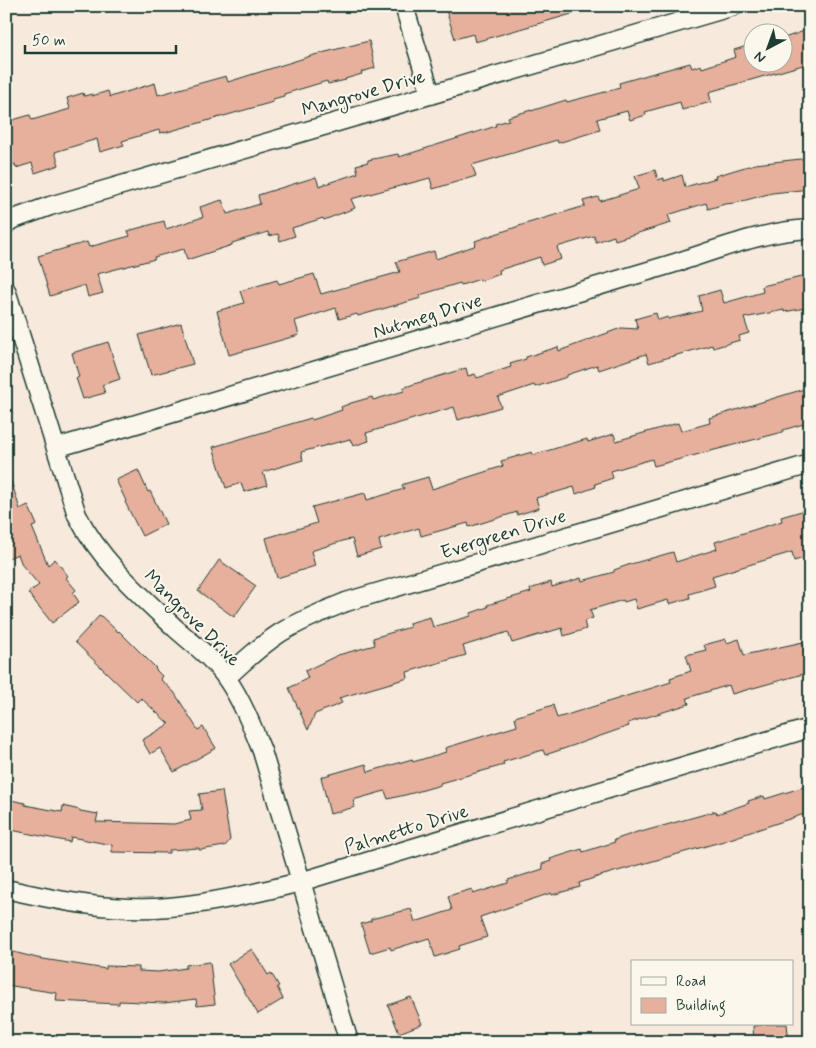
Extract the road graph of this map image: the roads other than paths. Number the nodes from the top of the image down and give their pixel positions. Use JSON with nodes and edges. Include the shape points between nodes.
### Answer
{"nodes":[{"id":1,"x":404,"y":6,"type":"edge"},
{"id":2,"x":734,"y":6,"type":"edge"},
{"id":3,"x":431,"y":95,"type":"junction"},
{"id":4,"x":6,"y":224,"type":"edge"},
{"id":5,"x":810,"y":229,"type":"edge"},
{"id":6,"x":6,"y":290,"type":"edge"},
{"id":7,"x":56,"y":448,"type":"junction"},
{"id":8,"x":810,"y":464,"type":"edge"},
{"id":9,"x":226,"y":678,"type":"junction"},
{"id":10,"x":810,"y":728,"type":"edge"},
{"id":11,"x":300,"y":882,"type":"junction"},
{"id":12,"x":6,"y":889,"type":"edge"},
{"id":13,"x":349,"y":1042,"type":"edge"}],
"edges":[{"from":1,"to":3,"type":"street"},
{"from":2,"to":3,"type":"street","name":"Mangrove Drive"},
{"from":3,"to":4,"type":"street","name":"Mangrove Drive","via":[[50,206]]},
{"from":5,"to":7,"type":"street","name":"Nutmeg Drive","via":[[750,239]]},
{"from":6,"to":7,"type":"street","name":"Mangrove Drive"},
{"from":7,"to":9,"type":"street","name":"Mangrove Drive","via":[[77,515],[98,551],[175,628],[208,656]]},
{"from":8,"to":9,"type":"street","name":"Evergreen Drive","via":[[346,602],[280,634],[255,651]]},
{"from":9,"to":11,"type":"street","name":"Mangrove Drive","via":[[262,751]]},
{"from":10,"to":11,"type":"street","name":"Palmetto Drive"},
{"from":11,"to":12,"type":"street","name":"Palmetto Drive","via":[[245,896],[168,907],[90,905]]},
{"from":11,"to":13,"type":"street","name":"Mangrove Drive"}]}
